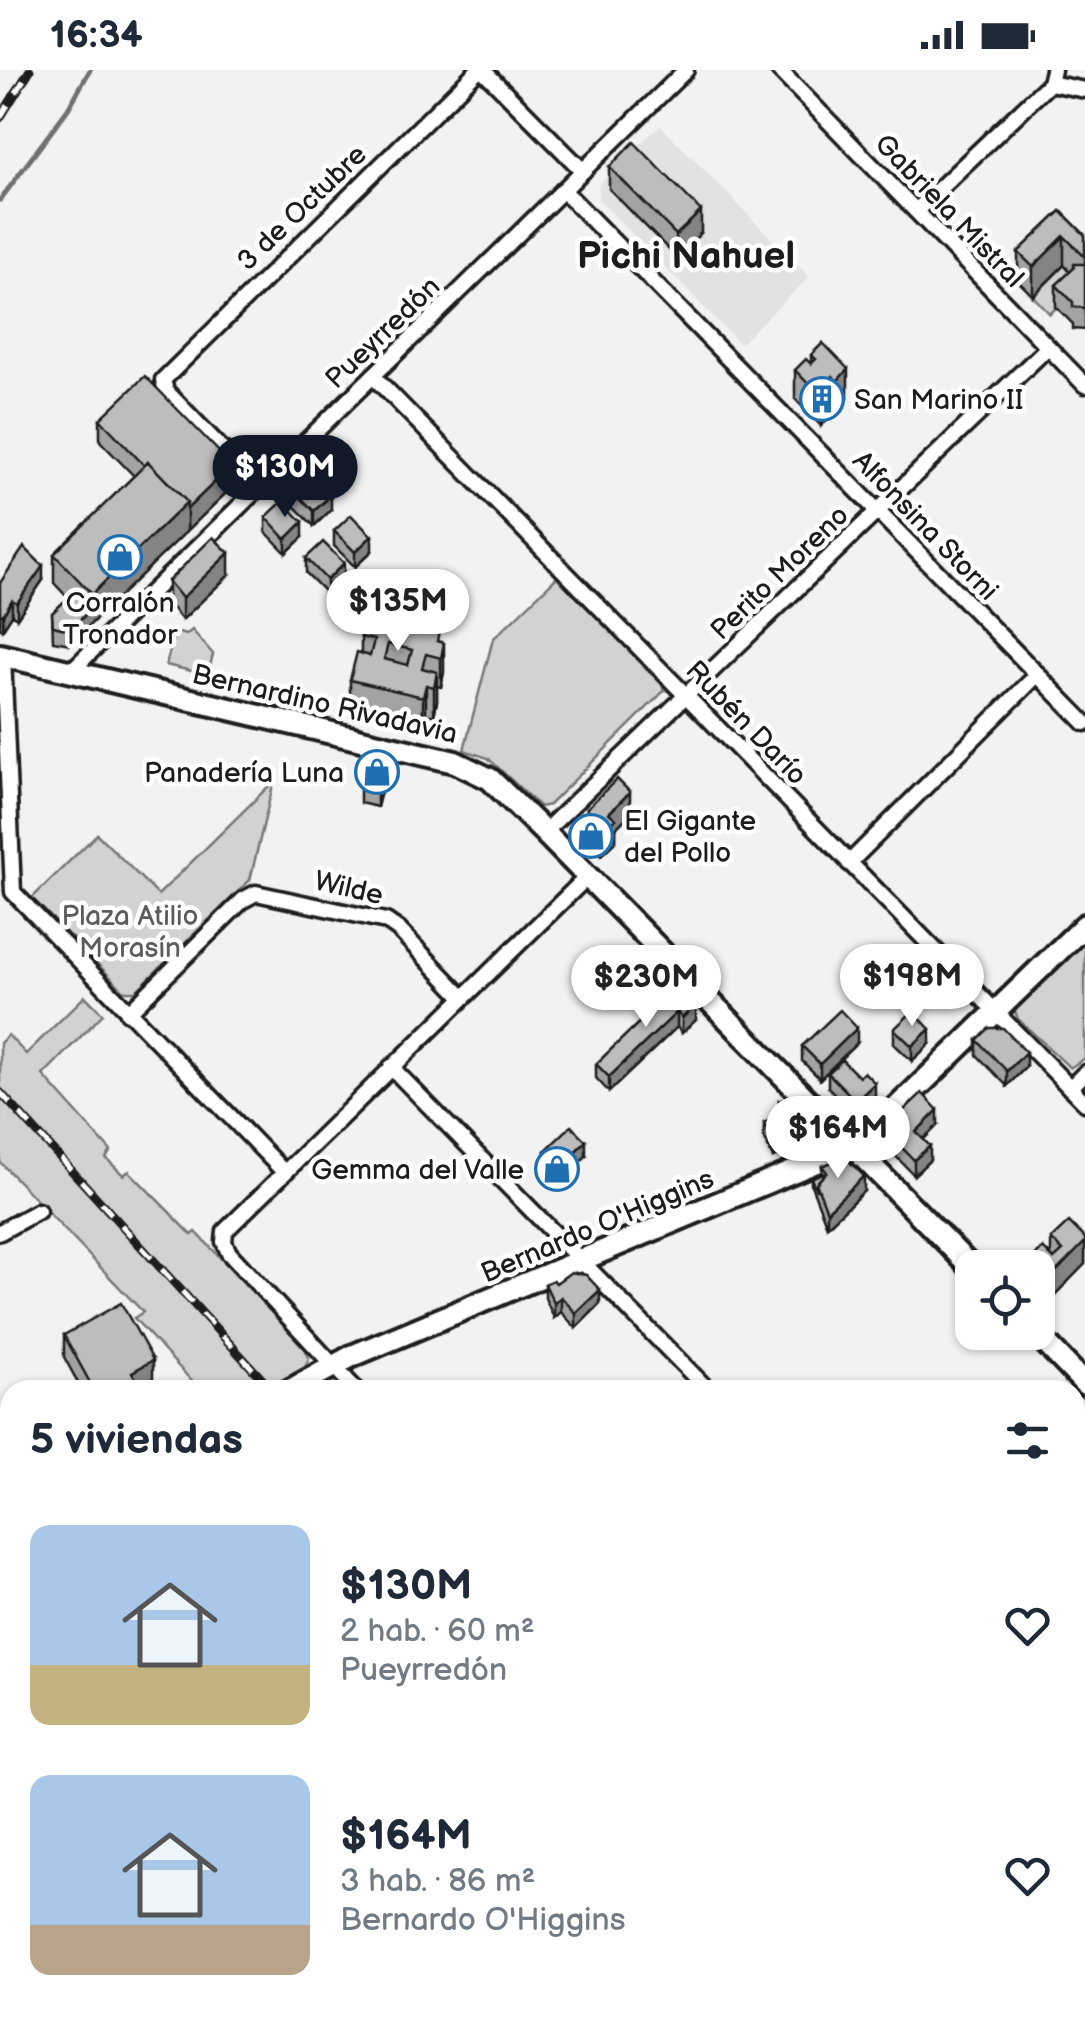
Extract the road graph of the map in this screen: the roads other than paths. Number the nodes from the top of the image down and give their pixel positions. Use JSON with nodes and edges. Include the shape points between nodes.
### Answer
{"nodes":[{"id":1,"x":481,"y":70,"type":"edge"},
{"id":2,"x":686,"y":70,"type":"edge"},
{"id":3,"x":779,"y":70,"type":"edge"},
{"id":4,"x":1051,"y":77,"type":"edge"},
{"id":5,"x":1085,"y":90,"type":"edge"},
{"id":6,"x":583,"y":171,"type":"junction"},
{"id":7,"x":563,"y":190,"type":"junction"},
{"id":8,"x":916,"y":211,"type":"junction"},
{"id":9,"x":1048,"y":347,"type":"junction"},
{"id":10,"x":373,"y":376,"type":"junction"},
{"id":11,"x":1085,"y":385,"type":"edge"},
{"id":12,"x":259,"y":487,"type":"junction"},
{"id":13,"x":878,"y":511,"type":"junction"},
{"id":14,"x":1,"y":655,"type":"edge"},
{"id":15,"x":70,"y":672,"type":"junction"},
{"id":16,"x":1038,"y":674,"type":"junction"},
{"id":17,"x":686,"y":696,"type":"junction"},
{"id":18,"x":1085,"y":723,"type":"edge"},
{"id":19,"x":544,"y":832,"type":"junction"},
{"id":20,"x":849,"y":862,"type":"junction"},
{"id":21,"x":588,"y":876,"type":"junction"},
{"id":22,"x":1085,"y":925,"type":"edge"},
{"id":23,"x":463,"y":997,"type":"junction"},
{"id":24,"x":995,"y":1012,"type":"junction"},
{"id":25,"x":128,"y":1013,"type":"junction"},
{"id":26,"x":390,"y":1067,"type":"junction"},
{"id":27,"x":1085,"y":1073,"type":"edge"},
{"id":28,"x":1070,"y":1088,"type":"junction"},
{"id":29,"x":1085,"y":1103,"type":"edge"},
{"id":30,"x":852,"y":1144,"type":"junction"},
{"id":31,"x":283,"y":1172,"type":"junction"},
{"id":32,"x":38,"y":1211,"type":"dead end"},
{"id":33,"x":0,"y":1232,"type":"edge"},
{"id":34,"x":955,"y":1250,"type":"edge"},
{"id":35,"x":581,"y":1261,"type":"junction"},
{"id":36,"x":1052,"y":1350,"type":"edge"},
{"id":37,"x":333,"y":1366,"type":"junction"},
{"id":38,"x":308,"y":1380,"type":"edge"},
{"id":39,"x":346,"y":1380,"type":"edge"},
{"id":40,"x":698,"y":1380,"type":"edge"},
{"id":41,"x":1081,"y":1380,"type":"edge"}],
"edges":[{"from":1,"to":6,"type":"street"},
{"from":1,"to":12,"type":"street","name":"3 de Octubre","via":[[162,382]]},
{"from":2,"to":6,"type":"street","name":"Pueyrredón"},
{"from":3,"to":8,"type":"street","name":"Gabriela Mistral"},
{"from":4,"to":5,"type":"street"},
{"from":4,"to":8,"type":"street"},
{"from":6,"to":7,"type":"street","name":"Pueyrredón"},
{"from":7,"to":10,"type":"street","name":"Pueyrredón"},
{"from":7,"to":13,"type":"street","name":"Alfonsina Storni"},
{"from":8,"to":9,"type":"street","name":"Gabriela Mistral"},
{"from":9,"to":11,"type":"street","name":"Gabriela Mistral"},
{"from":9,"to":13,"type":"street","name":"Perito Moreno"},
{"from":10,"to":12,"type":"street","name":"Pueyrredón"},
{"from":10,"to":17,"type":"street","name":"Rubén Darío"},
{"from":12,"to":15,"type":"street","name":"Pueyrredón"},
{"from":13,"to":16,"type":"street","name":"Alfonsina Storni"},
{"from":13,"to":17,"type":"street","name":"Perito Moreno"},
{"from":14,"to":15,"type":"main road","name":"Bernardino Rivadavia"},
{"from":14,"to":25,"type":"street","via":[[11,888]]},
{"from":15,"to":19,"type":"main road","name":"Bernardino Rivadavia","via":[[467,766],[490,778]]},
{"from":16,"to":18,"type":"street","name":"Alfonsina Storni"},
{"from":16,"to":20,"type":"street"},
{"from":17,"to":19,"type":"street","name":"Perito Moreno"},
{"from":17,"to":20,"type":"street","name":"Rubén Darío"},
{"from":19,"to":21,"type":"main road","name":"Bernardino Rivadavia"},
{"from":20,"to":24,"type":"street","name":"Rubén Darío"},
{"from":21,"to":23,"type":"street"},
{"from":21,"to":30,"type":"main road","name":"Bernardino Rivadavia"},
{"from":22,"to":24,"type":"main road","name":"Bernardo O'Higgins"},
{"from":23,"to":25,"type":"street","name":"Wilde","via":[[386,921],[252,894]]},
{"from":23,"to":26,"type":"street"},
{"from":24,"to":28,"type":"street","name":"Rubén Darío"},
{"from":24,"to":30,"type":"main road","name":"Bernardo O'Higgins"},
{"from":25,"to":31,"type":"street"},
{"from":26,"to":31,"type":"street"},
{"from":26,"to":35,"type":"street"},
{"from":27,"to":28,"type":"street"},
{"from":28,"to":29,"type":"street","name":"Rubén Darío"},
{"from":30,"to":34,"type":"main road","name":"Bernardino Rivadavia"},
{"from":30,"to":35,"type":"main road","name":"Bernardo O'Higgins"},
{"from":31,"to":37,"type":"street","via":[[223,1238],[229,1254]]},
{"from":32,"to":33,"type":"street"},
{"from":35,"to":37,"type":"main road","name":"Bernardo O'Higgins"},
{"from":35,"to":40,"type":"street"},
{"from":36,"to":41,"type":"main road"},
{"from":37,"to":38,"type":"main road","name":"Bernardo O'Higgins"},
{"from":37,"to":39,"type":"street"}]}
